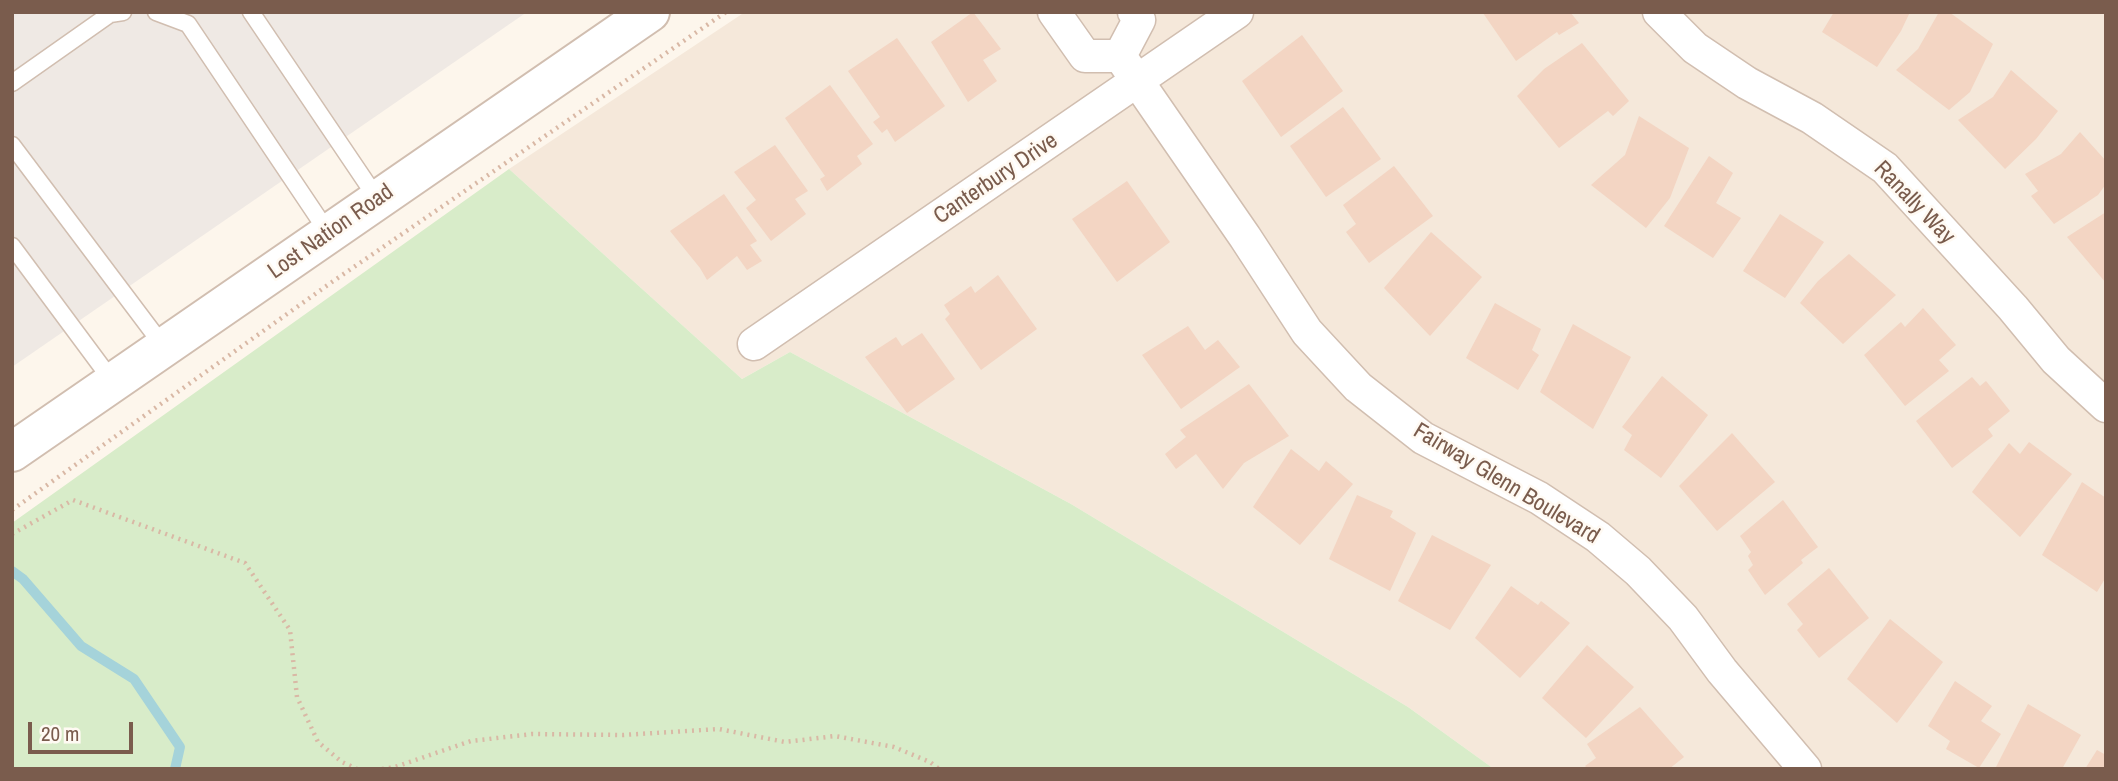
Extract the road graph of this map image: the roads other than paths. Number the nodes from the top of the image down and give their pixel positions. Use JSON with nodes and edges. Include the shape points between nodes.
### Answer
{"nodes":[{"id":1,"x":123,"y":12,"type":"edge"},
{"id":2,"x":156,"y":12,"type":"edge"},
{"id":3,"x":251,"y":12,"type":"edge"},
{"id":4,"x":650,"y":12,"type":"edge"},
{"id":5,"x":1054,"y":12,"type":"edge"},
{"id":6,"x":1134,"y":12,"type":"edge"},
{"id":7,"x":1237,"y":12,"type":"edge"},
{"id":8,"x":1658,"y":12,"type":"edge"},
{"id":9,"x":1129,"y":69,"type":"junction"},
{"id":10,"x":12,"y":83,"type":"edge"},
{"id":11,"x":12,"y":145,"type":"edge"},
{"id":12,"x":378,"y":200,"type":"junction"},
{"id":13,"x":329,"y":234,"type":"junction"},
{"id":14,"x":12,"y":246,"type":"edge"},
{"id":15,"x":754,"y":344,"type":"dead end"},
{"id":16,"x":164,"y":347,"type":"junction"},
{"id":17,"x":113,"y":383,"type":"junction"},
{"id":18,"x":2106,"y":407,"type":"edge"},
{"id":19,"x":12,"y":452,"type":"edge"},
{"id":20,"x":1805,"y":769,"type":"edge"}],
"edges":[{"from":1,"to":10,"type":"lane","via":[[110,13]]},
{"from":2,"to":13,"type":"lane","via":[[188,24]]},
{"from":3,"to":12,"type":"lane"},
{"from":4,"to":12,"type":"street","name":"Lost Nation Road"},
{"from":5,"to":9,"type":"street","via":[[1085,56]]},
{"from":6,"to":9,"type":"street","via":[[1139,20]]},
{"from":7,"to":9,"type":"street","name":"Canterbury Drive"},
{"from":8,"to":18,"type":"street","name":"Ranally Way","via":[[1695,48],[1812,118],[1885,169],[2056,360]]},
{"from":9,"to":15,"type":"street","name":"Canterbury Drive"},
{"from":9,"to":20,"type":"street","name":"Fairway Glenn Boulevard","via":[[1307,332],[1358,387],[1423,438],[1539,498],[1598,537],[1638,571],[1683,618]]},
{"from":11,"to":16,"type":"lane"},
{"from":12,"to":13,"type":"street","name":"Lost Nation Road"},
{"from":13,"to":16,"type":"street","name":"Lost Nation Road"},
{"from":14,"to":17,"type":"lane"},
{"from":16,"to":17,"type":"street","name":"Lost Nation Road"},
{"from":17,"to":19,"type":"street","name":"Lost Nation Road"}]}
